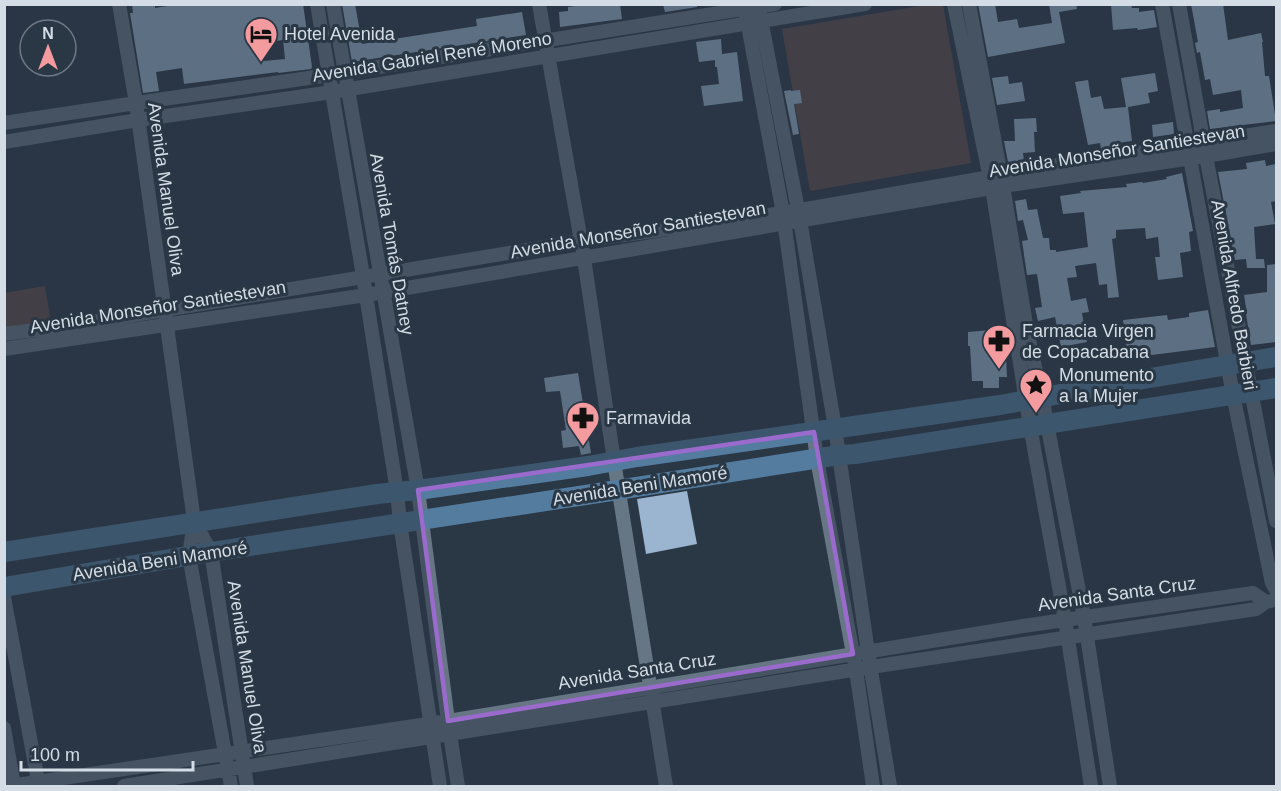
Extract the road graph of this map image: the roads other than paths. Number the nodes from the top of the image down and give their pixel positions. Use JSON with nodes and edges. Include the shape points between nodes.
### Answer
{"nodes":[{"id":1,"x":119,"y":4,"type":"edge"},
{"id":2,"x":317,"y":4,"type":"edge"},
{"id":3,"x":333,"y":4,"type":"edge"},
{"id":4,"x":539,"y":4,"type":"edge"},
{"id":5,"x":775,"y":4,"type":"edge"},
{"id":6,"x":865,"y":4,"type":"edge"},
{"id":7,"x":954,"y":4,"type":"edge"},
{"id":8,"x":969,"y":4,"type":"edge"},
{"id":9,"x":1162,"y":4,"type":"edge"},
{"id":10,"x":1179,"y":4,"type":"edge"},
{"id":11,"x":744,"y":7,"type":"edge"},
{"id":12,"x":760,"y":11,"type":"edge"},
{"id":13,"x":747,"y":24,"type":"junction"},
{"id":14,"x":546,"y":41,"type":"junction"},
{"id":15,"x":549,"y":56,"type":"junction"},
{"id":16,"x":345,"y":73,"type":"junction"},
{"id":17,"x":329,"y":75,"type":"junction"},
{"id":18,"x":348,"y":90,"type":"junction"},
{"id":19,"x":332,"y":92,"type":"junction"},
{"id":20,"x":136,"y":102,"type":"junction"},
{"id":21,"x":138,"y":120,"type":"junction"},
{"id":22,"x":4,"y":123,"type":"edge"},
{"id":23,"x":1276,"y":131,"type":"edge"},
{"id":24,"x":4,"y":142,"type":"edge"},
{"id":25,"x":1276,"y":144,"type":"edge"},
{"id":26,"x":1205,"y":150,"type":"junction"},
{"id":27,"x":1189,"y":152,"type":"junction"},
{"id":28,"x":996,"y":182,"type":"junction"},
{"id":29,"x":799,"y":215,"type":"junction"},
{"id":30,"x":784,"y":218,"type":"junction"},
{"id":31,"x":581,"y":241,"type":"junction"},
{"id":32,"x":584,"y":258,"type":"junction"},
{"id":33,"x":379,"y":274,"type":"junction"},
{"id":34,"x":363,"y":276,"type":"junction"},
{"id":35,"x":382,"y":291,"type":"junction"},
{"id":36,"x":366,"y":295,"type":"junction"},
{"id":37,"x":165,"y":309,"type":"junction"},
{"id":38,"x":167,"y":324,"type":"junction"},
{"id":39,"x":4,"y":334,"type":"edge"},
{"id":40,"x":4,"y":349,"type":"edge"},
{"id":41,"x":1276,"y":357,"type":"edge"},
{"id":42,"x":1237,"y":363,"type":"junction"},
{"id":43,"x":1276,"y":388,"type":"edge"},
{"id":44,"x":1242,"y":393,"type":"junction"},
{"id":45,"x":1034,"y":399,"type":"junction"},
{"id":46,"x":1038,"y":424,"type":"junction"},
{"id":47,"x":835,"y":428,"type":"junction"},
{"id":48,"x":814,"y":432,"type":"junction"},
{"id":49,"x":839,"y":455,"type":"junction"},
{"id":50,"x":818,"y":459,"type":"junction"},
{"id":51,"x":614,"y":461,"type":"junction"},
{"id":52,"x":620,"y":489,"type":"junction"},
{"id":53,"x":417,"y":490,"type":"junction"},
{"id":54,"x":397,"y":492,"type":"junction"},
{"id":55,"x":422,"y":520,"type":"junction"},
{"id":56,"x":194,"y":521,"type":"junction"},
{"id":57,"x":1276,"y":521,"type":"edge"},
{"id":58,"x":400,"y":523,"type":"junction"},
{"id":59,"x":4,"y":552,"type":"edge"},
{"id":60,"x":211,"y":552,"type":"junction"},
{"id":61,"x":189,"y":556,"type":"junction"},
{"id":62,"x":4,"y":587,"type":"edge"},
{"id":63,"x":1276,"y":590,"type":"edge"},
{"id":64,"x":4,"y":597,"type":"edge"},
{"id":65,"x":1271,"y":601,"type":"edge"},
{"id":66,"x":1084,"y":617,"type":"junction"},
{"id":67,"x":1065,"y":620,"type":"junction"},
{"id":68,"x":1087,"y":634,"type":"junction"},
{"id":69,"x":1068,"y":638,"type":"junction"},
{"id":70,"x":868,"y":652,"type":"junction"},
{"id":71,"x":853,"y":654,"type":"junction"},
{"id":72,"x":871,"y":667,"type":"junction"},
{"id":73,"x":856,"y":670,"type":"junction"},
{"id":74,"x":650,"y":687,"type":"junction"},
{"id":75,"x":653,"y":702,"type":"junction"},
{"id":76,"x":4,"y":728,"type":"edge"},
{"id":77,"x":449,"y":728,"type":"junction"},
{"id":78,"x":432,"y":731,"type":"junction"},
{"id":79,"x":242,"y":753,"type":"junction"},
{"id":80,"x":225,"y":755,"type":"junction"},
{"id":81,"x":245,"y":768,"type":"junction"},
{"id":82,"x":229,"y":770,"type":"junction"},
{"id":83,"x":38,"y":784,"type":"edge"},
{"id":84,"x":13,"y":786,"type":"edge"},
{"id":85,"x":124,"y":786,"type":"edge"},
{"id":86,"x":231,"y":786,"type":"edge"},
{"id":87,"x":247,"y":786,"type":"edge"},
{"id":88,"x":440,"y":786,"type":"edge"},
{"id":89,"x":458,"y":786,"type":"edge"},
{"id":90,"x":666,"y":786,"type":"edge"},
{"id":91,"x":873,"y":786,"type":"edge"},
{"id":92,"x":890,"y":786,"type":"edge"},
{"id":93,"x":1091,"y":786,"type":"edge"},
{"id":94,"x":1110,"y":786,"type":"edge"}],
"edges":[{"from":1,"to":20,"type":"street","name":"Avenida Manuel Oliva"},
{"from":2,"to":17,"type":"street"},
{"from":3,"to":16,"type":"street","name":"Avenida Tomás Datney"},
{"from":4,"to":14,"type":"street"},
{"from":5,"to":12,"type":"street","name":"Avenida Gabriel René Moreno"},
{"from":6,"to":12,"type":"street","name":"Avenida Gabriel René Moreno"},
{"from":7,"to":28,"type":"street"},
{"from":8,"to":28,"type":"street"},
{"from":9,"to":27,"type":"street","name":"Avenida Alfredo Barbieri"},
{"from":10,"to":26,"type":"street","name":"Avenida Alfredo Barbieri"},
{"from":11,"to":12,"type":"street","name":"Avenida Gabriel René Moreno"},
{"from":11,"to":13,"type":"street"},
{"from":11,"to":14,"type":"street","name":"Avenida Gabriel René Moreno"},
{"from":12,"to":13,"type":"street","name":"Avenida Gabriel René Moreno"},
{"from":12,"to":29,"type":"street"},
{"from":13,"to":15,"type":"street","name":"Avenida Gabriel René Moreno"},
{"from":13,"to":30,"type":"street"},
{"from":14,"to":15,"type":"street"},
{"from":14,"to":16,"type":"street","name":"Avenida Gabriel René Moreno"},
{"from":15,"to":18,"type":"street","name":"Avenida Gabriel René Moreno"},
{"from":15,"to":31,"type":"street"},
{"from":16,"to":17,"type":"street","name":"Avenida Gabriel René Moreno"},
{"from":16,"to":18,"type":"street","name":"Avenida Tomás Datney"},
{"from":17,"to":19,"type":"street","name":"Avenida Tomás Datney"},
{"from":17,"to":20,"type":"street","name":"Avenida Gabriel René Moreno"},
{"from":18,"to":19,"type":"street","name":"Avenida Gabriel René Moreno"},
{"from":18,"to":33,"type":"street","name":"Avenida Tomás Datney"},
{"from":19,"to":21,"type":"street","name":"Avenida Gabriel René Moreno"},
{"from":19,"to":34,"type":"street","name":"Avenida Tomás Datney"},
{"from":20,"to":21,"type":"street","name":"Avenida Manuel Oliva"},
{"from":20,"to":22,"type":"street","name":"Avenida Gabriel René Moreno"},
{"from":21,"to":24,"type":"street","name":"Avenida Gabriel René Moreno"},
{"from":21,"to":37,"type":"street","name":"Avenida Manuel Oliva"},
{"from":23,"to":26,"type":"street","name":"Avenida Monseñor Santiestevan"},
{"from":25,"to":26,"type":"street","name":"Avenida Monseñor Santiestevan"},
{"from":26,"to":27,"type":"street","name":"Avenida Monseñor Santiestevan"},
{"from":26,"to":42,"type":"street","name":"Avenida Alfredo Barbieri"},
{"from":27,"to":28,"type":"street","name":"Avenida Monseñor Santiestevan"},
{"from":27,"to":42,"type":"street","name":"Avenida Alfredo Barbieri"},
{"from":28,"to":29,"type":"street","name":"Avenida Monseñor Santiestevan"},
{"from":28,"to":45,"type":"street","via":[[1028,336]]},
{"from":29,"to":30,"type":"street","name":"Avenida Monseñor Santiestevan"},
{"from":29,"to":47,"type":"street"},
{"from":30,"to":31,"type":"street","name":"Avenida Monseñor Santiestevan"},
{"from":30,"to":32,"type":"street","name":"Avenida Monseñor Santiestevan"},
{"from":30,"to":48,"type":"street"},
{"from":31,"to":32,"type":"street"},
{"from":31,"to":33,"type":"street","name":"Avenida Monseñor Santiestevan"},
{"from":32,"to":35,"type":"street","name":"Avenida Monseñor Santiestevan"},
{"from":32,"to":51,"type":"street"},
{"from":33,"to":34,"type":"street","name":"Avenida Monseñor Santiestevan"},
{"from":33,"to":35,"type":"street","name":"Avenida Tomás Datney"},
{"from":34,"to":36,"type":"street","name":"Avenida Tomás Datney"},
{"from":34,"to":37,"type":"street","name":"Avenida Monseñor Santiestevan"},
{"from":35,"to":36,"type":"street","name":"Avenida Monseñor Santiestevan"},
{"from":35,"to":53,"type":"street","name":"Avenida Tomás Datney"},
{"from":36,"to":38,"type":"street","name":"Avenida Monseñor Santiestevan"},
{"from":36,"to":54,"type":"street","name":"Avenida Tomás Datney"},
{"from":37,"to":38,"type":"street","name":"Avenida Manuel Oliva"},
{"from":37,"to":39,"type":"street","name":"Avenida Monseñor Santiestevan"},
{"from":38,"to":40,"type":"street","name":"Avenida Monseñor Santiestevan"},
{"from":38,"to":56,"type":"street","name":"Avenida Manuel Oliva"},
{"from":41,"to":42,"type":"street","name":"Avenida Beni Mamoré"},
{"from":42,"to":44,"type":"street","name":"Avenida Alfredo Barbieri"},
{"from":42,"to":45,"type":"street","name":"Avenida Beni Mamoré"},
{"from":43,"to":44,"type":"street","name":"Avenida Beni Mamoré"},
{"from":44,"to":46,"type":"street","name":"Avenida Beni Mamoré"},
{"from":44,"to":57,"type":"street","name":"Avenida Alfredo Barbieri"},
{"from":44,"to":63,"type":"street","name":"Avenida Alfredo Barbieri"},
{"from":45,"to":46,"type":"street"},
{"from":45,"to":47,"type":"street","name":"Avenida Beni Mamoré"},
{"from":46,"to":49,"type":"street","name":"Avenida Beni Mamoré"},
{"from":46,"to":66,"type":"street"},
{"from":46,"to":67,"type":"street"},
{"from":47,"to":48,"type":"street","name":"Avenida Beni Mamoré"},
{"from":47,"to":49,"type":"street"},
{"from":48,"to":50,"type":"street"},
{"from":48,"to":51,"type":"street","name":"Avenida Beni Mamoré"},
{"from":49,"to":50,"type":"street","name":"Avenida Beni Mamoré"},
{"from":49,"to":70,"type":"street"},
{"from":50,"to":52,"type":"street","name":"Avenida Beni Mamoré"},
{"from":50,"to":71,"type":"street"},
{"from":51,"to":52,"type":"street"},
{"from":51,"to":53,"type":"street","name":"Avenida Beni Mamoré"},
{"from":52,"to":55,"type":"street","name":"Avenida Beni Mamoré"},
{"from":52,"to":74,"type":"street"},
{"from":53,"to":54,"type":"street","name":"Avenida Beni Mamoré"},
{"from":53,"to":55,"type":"street","name":"Avenida Tomás Datney"},
{"from":54,"to":56,"type":"street","name":"Avenida Beni Mamoré"},
{"from":54,"to":58,"type":"street","name":"Avenida Tomás Datney"},
{"from":55,"to":58,"type":"street","name":"Avenida Beni Mamoré"},
{"from":55,"to":77,"type":"street","name":"Avenida Tomás Datney"},
{"from":56,"to":59,"type":"street","name":"Avenida Beni Mamoré"},
{"from":56,"to":60,"type":"street","name":"Avenida Manuel Oliva"},
{"from":56,"to":61,"type":"street","name":"Avenida Manuel Oliva"},
{"from":58,"to":60,"type":"street","name":"Avenida Beni Mamoré"},
{"from":58,"to":78,"type":"street","name":"Avenida Tomás Datney"},
{"from":60,"to":61,"type":"street","name":"Avenida Beni Mamoré"},
{"from":60,"to":79,"type":"street","name":"Avenida Manuel Oliva"},
{"from":61,"to":62,"type":"street","name":"Avenida Beni Mamoré"},
{"from":61,"to":80,"type":"street","name":"Avenida Manuel Oliva"},
{"from":64,"to":83,"type":"street"},
{"from":65,"to":66,"type":"street","name":"Avenida Santa Cruz","via":[[1253,593]]},
{"from":65,"to":68,"type":"street","name":"Avenida Santa Cruz","via":[[1256,609]]},
{"from":66,"to":67,"type":"street","name":"Avenida Santa Cruz"},
{"from":66,"to":68,"type":"street"},
{"from":67,"to":69,"type":"street"},
{"from":67,"to":70,"type":"street","name":"Avenida Santa Cruz"},
{"from":68,"to":69,"type":"street","name":"Avenida Santa Cruz"},
{"from":68,"to":94,"type":"street"},
{"from":69,"to":72,"type":"street","name":"Avenida Santa Cruz"},
{"from":69,"to":93,"type":"street"},
{"from":70,"to":71,"type":"street","name":"Avenida Santa Cruz"},
{"from":70,"to":72,"type":"street"},
{"from":71,"to":73,"type":"street"},
{"from":71,"to":74,"type":"street","name":"Avenida Santa Cruz"},
{"from":72,"to":73,"type":"street","name":"Avenida Santa Cruz"},
{"from":72,"to":92,"type":"street"},
{"from":73,"to":75,"type":"street","name":"Avenida Santa Cruz"},
{"from":73,"to":91,"type":"street"},
{"from":74,"to":75,"type":"street"},
{"from":74,"to":77,"type":"street","name":"Avenida Santa Cruz"},
{"from":75,"to":77,"type":"street","name":"Avenida Santa Cruz"},
{"from":75,"to":90,"type":"street"},
{"from":76,"to":84,"type":"street"},
{"from":77,"to":78,"type":"street","name":"Avenida Santa Cruz"},
{"from":77,"to":89,"type":"street","name":"Avenida Tomás Datney"},
{"from":78,"to":79,"type":"street","name":"Avenida Santa Cruz"},
{"from":78,"to":81,"type":"street","name":"Avenida Santa Cruz"},
{"from":78,"to":88,"type":"street","name":"Avenida Tomás Datney"},
{"from":79,"to":80,"type":"street","name":"Avenida Santa Cruz"},
{"from":79,"to":81,"type":"street","name":"Avenida Manuel Oliva"},
{"from":80,"to":82,"type":"street","name":"Avenida Manuel Oliva"},
{"from":80,"to":83,"type":"street","name":"Avenida Santa Cruz"},
{"from":81,"to":82,"type":"street","name":"Avenida Santa Cruz"},
{"from":81,"to":87,"type":"street","name":"Avenida Manuel Oliva"},
{"from":82,"to":85,"type":"street","name":"Avenida Santa Cruz"},
{"from":82,"to":86,"type":"street","name":"Avenida Manuel Oliva"},
{"from":83,"to":84,"type":"street","name":"Avenida Santa Cruz"}]}
